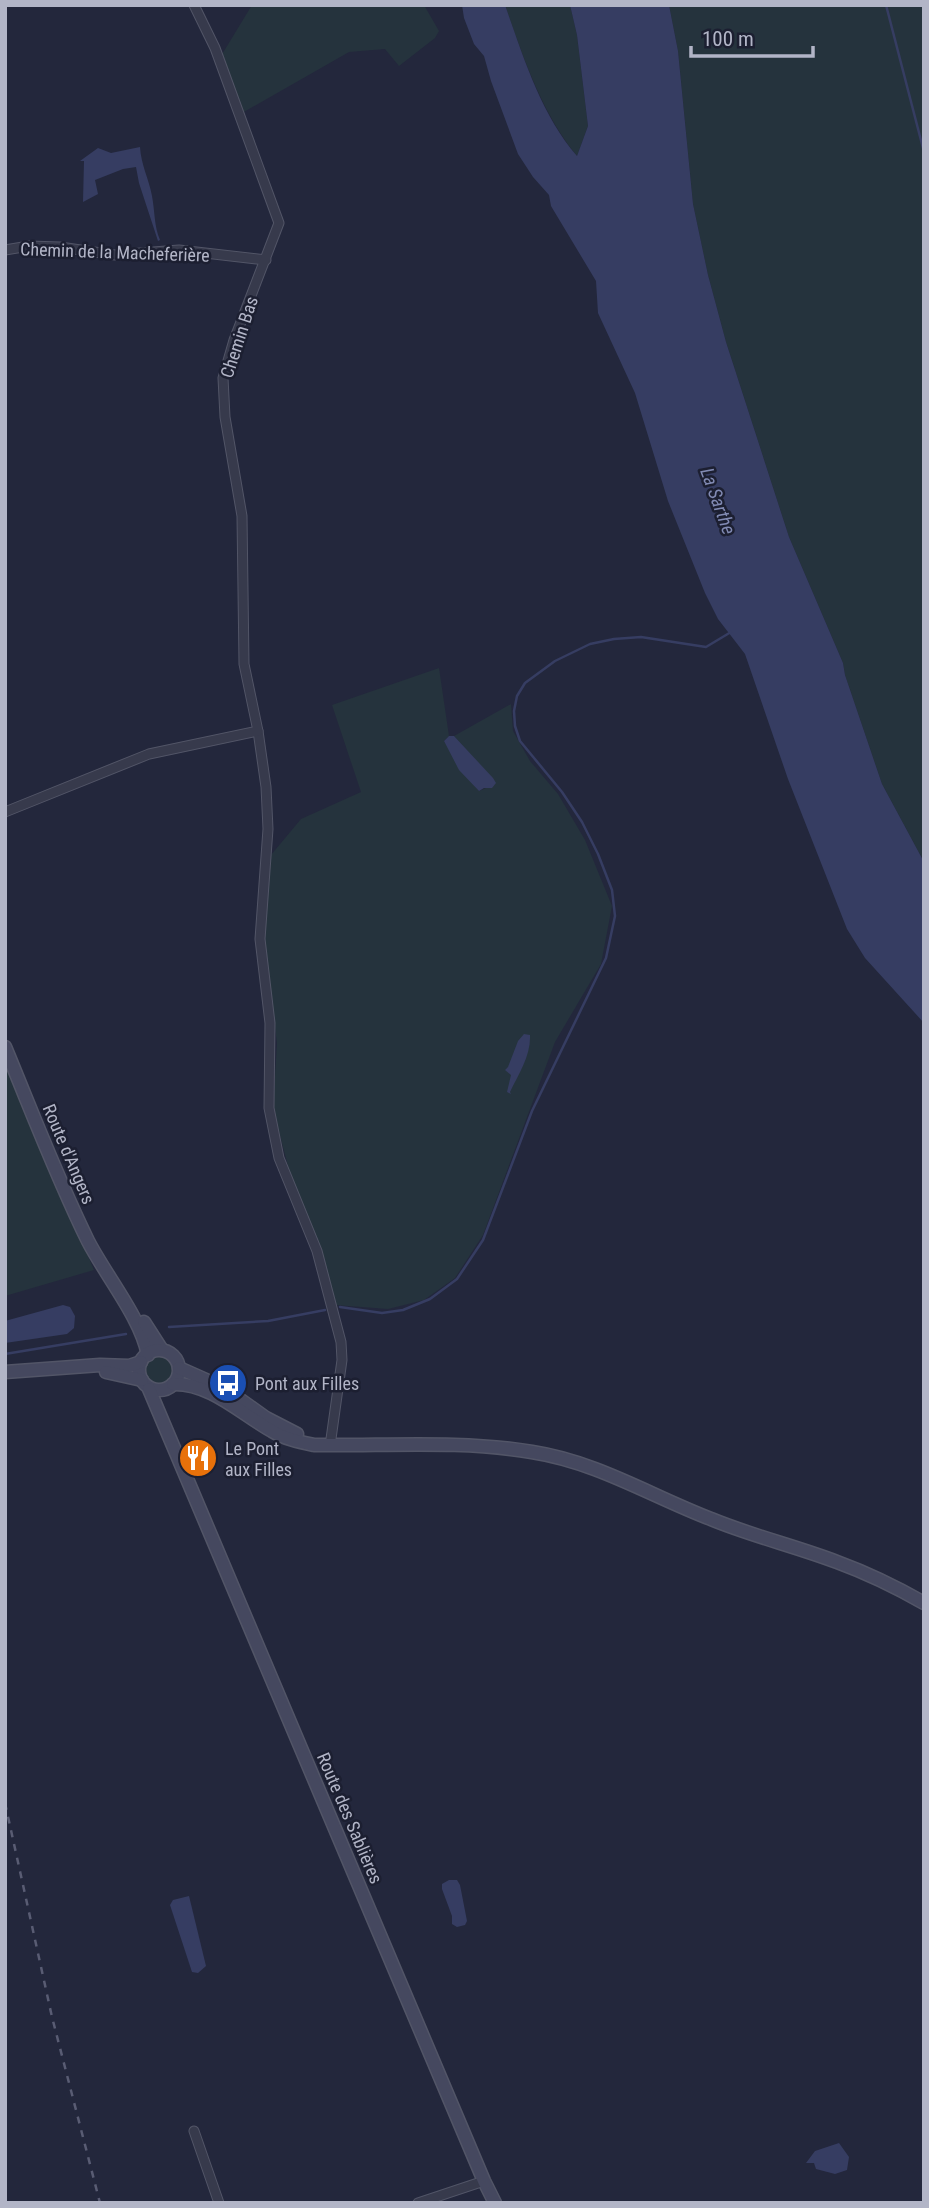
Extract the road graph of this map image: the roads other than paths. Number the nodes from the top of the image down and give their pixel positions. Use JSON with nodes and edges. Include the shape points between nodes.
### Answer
{"nodes":[{"id":1,"x":194,"y":5,"type":"edge"},
{"id":2,"x":5,"y":250,"type":"edge"},
{"id":3,"x":266,"y":260,"type":"junction"},
{"id":4,"x":257,"y":729,"type":"junction"},
{"id":5,"x":5,"y":812,"type":"edge"},
{"id":6,"x":5,"y":1047,"type":"edge"},
{"id":7,"x":105,"y":1272,"type":"junction"},
{"id":8,"x":162,"y":1350,"type":"junction"},
{"id":9,"x":145,"y":1358,"type":"junction"},
{"id":10,"x":71,"y":1367,"type":"junction"},
{"id":11,"x":179,"y":1368,"type":"junction"},
{"id":12,"x":5,"y":1372,"type":"edge"},
{"id":13,"x":146,"y":1385,"type":"junction"},
{"id":14,"x":169,"y":1387,"type":"junction"},
{"id":15,"x":175,"y":1445,"type":"junction"},
{"id":16,"x":330,"y":1446,"type":"junction"},
{"id":17,"x":924,"y":1603,"type":"edge"},
{"id":18,"x":194,"y":2131,"type":"dead end"},
{"id":19,"x":484,"y":2181,"type":"junction"},
{"id":20,"x":219,"y":2203,"type":"edge"},
{"id":21,"x":418,"y":2203,"type":"edge"},
{"id":22,"x":495,"y":2203,"type":"edge"}],
"edges":[{"from":1,"to":3,"type":"street","name":"Chemin Bas","via":[[215,48],[279,223]]},
{"from":2,"to":3,"type":"street","name":"Chemin de la Macheferière","via":[[39,246],[116,256],[179,250]]},
{"from":3,"to":4,"type":"street","name":"Chemin Bas","via":[[223,378],[242,516],[244,664]]},
{"from":4,"to":5,"type":"street","via":[[149,754]]},
{"from":4,"to":16,"type":"street","name":"Chemin Bas","via":[[268,829],[260,939],[270,1023],[269,1108],[279,1158],[317,1251],[341,1342]]},
{"from":6,"to":7,"type":"street","name":"Route d'Angers","via":[[81,1227]]},
{"from":7,"to":8,"type":"street","name":"Route d'Angers"},
{"from":7,"to":9,"type":"street","name":"Route d'Angers","via":[[145,1336]]},
{"from":8,"to":9,"type":"street"},
{"from":8,"to":11,"type":"street","via":[[174,1356]]},
{"from":9,"to":10,"type":"street","via":[[129,1366]]},
{"from":9,"to":13,"type":"street","via":[[140,1372]]},
{"from":10,"to":12,"type":"street"},
{"from":10,"to":13,"type":"street","via":[[117,1373]]},
{"from":11,"to":14,"type":"street"},
{"from":11,"to":16,"type":"street","via":[[224,1388],[300,1436]]},
{"from":13,"to":14,"type":"street","via":[[158,1391]]},
{"from":13,"to":15,"type":"street","name":"Route des Sablières"},
{"from":14,"to":15,"type":"street","name":"Route des Sablières","via":[[166,1413]]},
{"from":14,"to":16,"type":"street","via":[[188,1384],[289,1439]]},
{"from":15,"to":19,"type":"street","name":"Route des Sablières"},
{"from":16,"to":17,"type":"street","via":[[486,1445],[568,1459],[744,1532],[860,1570]]},
{"from":18,"to":20,"type":"street"},
{"from":19,"to":21,"type":"street"},
{"from":19,"to":22,"type":"street","name":"Route des Sablières"}]}
